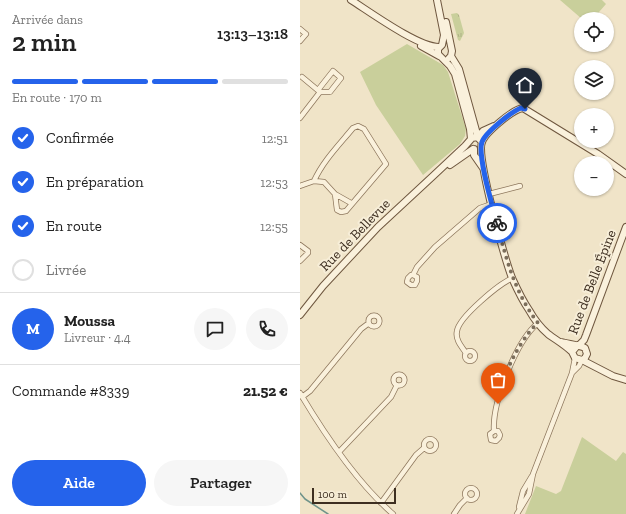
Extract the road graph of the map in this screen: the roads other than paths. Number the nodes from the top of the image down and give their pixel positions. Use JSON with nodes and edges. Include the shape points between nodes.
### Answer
{"nodes":[{"id":1,"x":351,"y":0,"type":"edge"},
{"id":2,"x":438,"y":0,"type":"edge"},
{"id":3,"x":300,"y":29,"type":"edge"},
{"id":4,"x":412,"y":38,"type":"junction"},
{"id":5,"x":300,"y":41,"type":"edge"},
{"id":6,"x":441,"y":46,"type":"junction"},
{"id":7,"x":451,"y":47,"type":"junction"},
{"id":8,"x":451,"y":56,"type":"junction"},
{"id":9,"x":441,"y":57,"type":"junction"},
{"id":10,"x":302,"y":77,"type":"dead end"},
{"id":11,"x":319,"y":91,"type":"junction"},
{"id":12,"x":300,"y":118,"type":"edge"},
{"id":13,"x":476,"y":140,"type":"junction"},
{"id":14,"x":473,"y":149,"type":"junction"},
{"id":15,"x":615,"y":165,"type":"junction"},
{"id":16,"x":483,"y":170,"type":"junction"},
{"id":17,"x":626,"y":170,"type":"edge"},
{"id":18,"x":626,"y":174,"type":"edge"},
{"id":19,"x":433,"y":176,"type":"junction"},
{"id":20,"x":314,"y":181,"type":"junction"},
{"id":21,"x":300,"y":186,"type":"edge"},
{"id":22,"x":520,"y":186,"type":"dead end"},
{"id":23,"x":335,"y":194,"type":"junction"},
{"id":24,"x":489,"y":194,"type":"junction"},
{"id":25,"x":351,"y":204,"type":"junction"},
{"id":26,"x":492,"y":204,"type":"junction"},
{"id":27,"x":626,"y":227,"type":"edge"},
{"id":28,"x":300,"y":245,"type":"edge"},
{"id":29,"x":300,"y":261,"type":"edge"},
{"id":30,"x":413,"y":275,"type":"dead end"},
{"id":31,"x":513,"y":278,"type":"junction"},
{"id":32,"x":300,"y":315,"type":"edge"},
{"id":33,"x":369,"y":323,"type":"dead end"},
{"id":34,"x":538,"y":323,"type":"junction"},
{"id":35,"x":557,"y":340,"type":"junction"},
{"id":36,"x":578,"y":346,"type":"junction"},
{"id":37,"x":466,"y":353,"type":"dead end"},
{"id":38,"x":574,"y":355,"type":"junction"},
{"id":39,"x":587,"y":356,"type":"junction"},
{"id":40,"x":582,"y":360,"type":"junction"},
{"id":41,"x":600,"y":370,"type":"junction"},
{"id":42,"x":572,"y":373,"type":"junction"},
{"id":43,"x":626,"y":380,"type":"edge"},
{"id":44,"x":397,"y":385,"type":"dead end"},
{"id":45,"x":301,"y":395,"type":"edge"},
{"id":46,"x":494,"y":431,"type":"dead end"},
{"id":47,"x":424,"y":448,"type":"dead end"},
{"id":48,"x":339,"y":452,"type":"junction"},
{"id":49,"x":467,"y":498,"type":"dead end"},
{"id":50,"x":381,"y":503,"type":"junction"},
{"id":51,"x":518,"y":513,"type":"edge"},
{"id":52,"x":393,"y":514,"type":"edge"},
{"id":53,"x":454,"y":514,"type":"edge"}],
"edges":[{"from":1,"to":4,"type":"street"},
{"from":2,"to":6,"type":"street","via":[[444,35]]},
{"from":2,"to":7,"type":"street"},
{"from":3,"to":5,"type":"street","via":[[306,34]]},
{"from":4,"to":6,"type":"street","via":[[427,46]]},
{"from":4,"to":9,"type":"street"},
{"from":6,"to":7,"type":"street","via":[[447,44]]},
{"from":6,"to":9,"type":"street","via":[[438,50]]},
{"from":7,"to":8,"type":"street"},
{"from":8,"to":9,"type":"street"},
{"from":8,"to":13,"type":"street","via":[[459,69],[477,134]]},
{"from":9,"to":13,"type":"street","via":[[452,68],[456,77],[470,129]]},
{"from":10,"to":11,"type":"street"},
{"from":11,"to":11,"type":"street","via":[[333,71],[341,78],[330,92]]},
{"from":11,"to":12,"type":"street"},
{"from":13,"to":14,"type":"street","via":[[470,147]]},
{"from":13,"to":15,"type":"street","name":"Rue de Bellevue","via":[[483,131],[499,124],[516,110],[524,108]]},
{"from":13,"to":16,"type":"street"},
{"from":13,"to":19,"type":"street","name":"Rue de Bellevue"},
{"from":14,"to":16,"type":"street"},
{"from":14,"to":19,"type":"street","name":"Rue de Bellevue"},
{"from":15,"to":17,"type":"street"},
{"from":15,"to":18,"type":"street"},
{"from":16,"to":24,"type":"street"},
{"from":19,"to":32,"type":"street","name":"Rue de Bellevue","via":[[368,237]]},
{"from":20,"to":21,"type":"street"},
{"from":20,"to":23,"type":"street","via":[[324,182]]},
{"from":20,"to":25,"type":"street","via":[[326,160],[353,128],[358,126],[364,129],[386,164]]},
{"from":22,"to":24,"type":"street"},
{"from":23,"to":25,"type":"street"},
{"from":23,"to":25,"type":"street","via":[[337,210],[346,211]]},
{"from":24,"to":26,"type":"street"},
{"from":26,"to":30,"type":"street","via":[[480,208],[436,247]]},
{"from":26,"to":31,"type":"street"},
{"from":27,"to":36,"type":"street","name":"Rue de Belle Épine","via":[[584,340]]},
{"from":28,"to":29,"type":"street","via":[[308,254]]},
{"from":31,"to":34,"type":"street","via":[[526,306]]},
{"from":31,"to":37,"type":"street","via":[[486,296],[459,324],[456,331],[457,339]]},
{"from":33,"to":45,"type":"street","via":[[361,329],[310,391]]},
{"from":34,"to":35,"type":"street"},
{"from":34,"to":46,"type":"street","via":[[527,335],[506,373],[494,419]]},
{"from":35,"to":36,"type":"street"},
{"from":35,"to":38,"type":"street"},
{"from":36,"to":38,"type":"street"},
{"from":36,"to":39,"type":"street","via":[[585,348]]},
{"from":38,"to":40,"type":"street"},
{"from":38,"to":42,"type":"street"},
{"from":39,"to":40,"type":"street"},
{"from":39,"to":41,"type":"street"},
{"from":40,"to":41,"type":"street"},
{"from":40,"to":42,"type":"street"},
{"from":41,"to":43,"type":"street"},
{"from":42,"to":51,"type":"street","via":[[533,474],[529,494]]},
{"from":44,"to":48,"type":"street","via":[[392,397]]},
{"from":45,"to":48,"type":"street"},
{"from":47,"to":50,"type":"street"},
{"from":48,"to":50,"type":"street"},
{"from":49,"to":53,"type":"street"},
{"from":50,"to":52,"type":"street"}]}
